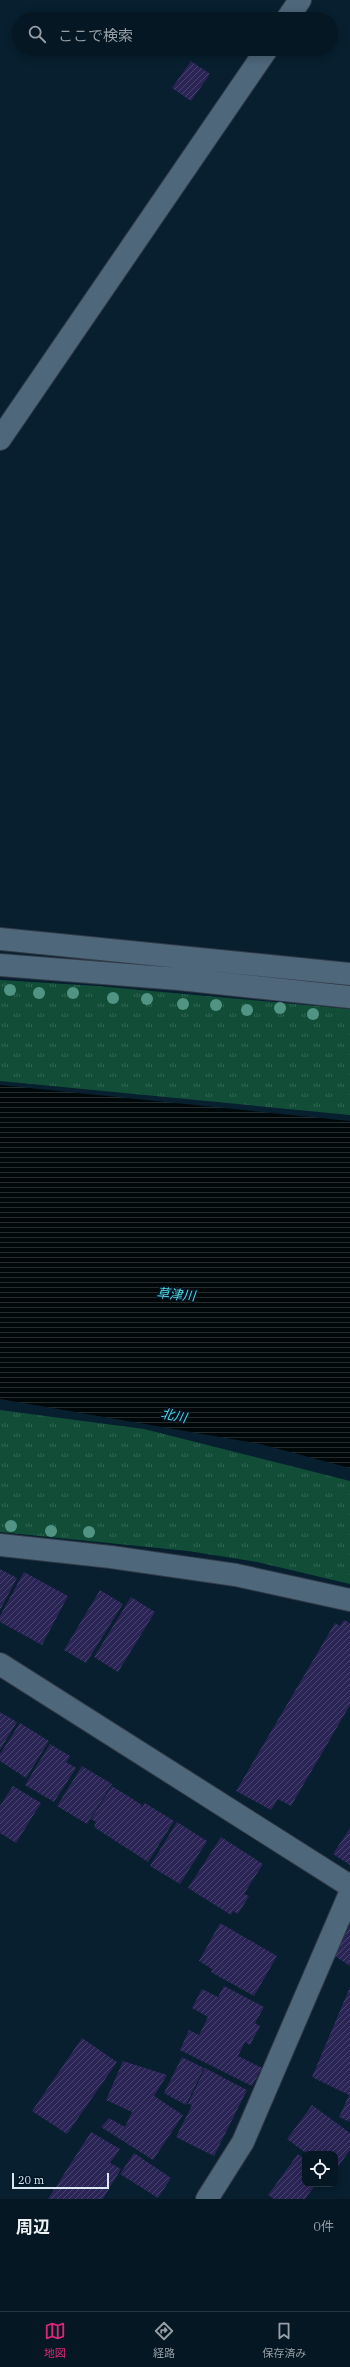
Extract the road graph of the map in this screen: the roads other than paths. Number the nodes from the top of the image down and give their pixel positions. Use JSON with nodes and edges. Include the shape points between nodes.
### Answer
{"nodes":[{"id":1,"x":300,"y":0,"type":"edge"},
{"id":2,"x":292,"y":12,"type":"edge"},
{"id":3,"x":262,"y":56,"type":"edge"},
{"id":4,"x":0,"y":439,"type":"edge"},
{"id":5,"x":0,"y":939,"type":"edge"},
{"id":6,"x":24,"y":942,"type":"junction"},
{"id":7,"x":0,"y":943,"type":"edge"},
{"id":8,"x":0,"y":965,"type":"edge"},
{"id":9,"x":350,"y":974,"type":"edge"},
{"id":10,"x":350,"y":997,"type":"edge"},
{"id":11,"x":0,"y":1545,"type":"edge"},
{"id":12,"x":350,"y":1600,"type":"edge"},
{"id":13,"x":0,"y":1664,"type":"edge"},
{"id":14,"x":350,"y":1886,"type":"edge"},
{"id":15,"x":350,"y":1894,"type":"edge"},
{"id":16,"x":207,"y":2199,"type":"edge"}],
"edges":[{"from":1,"to":2,"type":"street"},
{"from":3,"to":4,"type":"street"},
{"from":5,"to":6,"type":"street"},
{"from":6,"to":7,"type":"street"},
{"from":6,"to":9,"type":"street"},
{"from":8,"to":10,"type":"street","via":[[179,979]]},
{"from":11,"to":12,"type":"street","via":[[111,1557],[236,1575]]},
{"from":13,"to":14,"type":"street"},
{"from":15,"to":16,"type":"street","via":[[243,2142]]}]}
